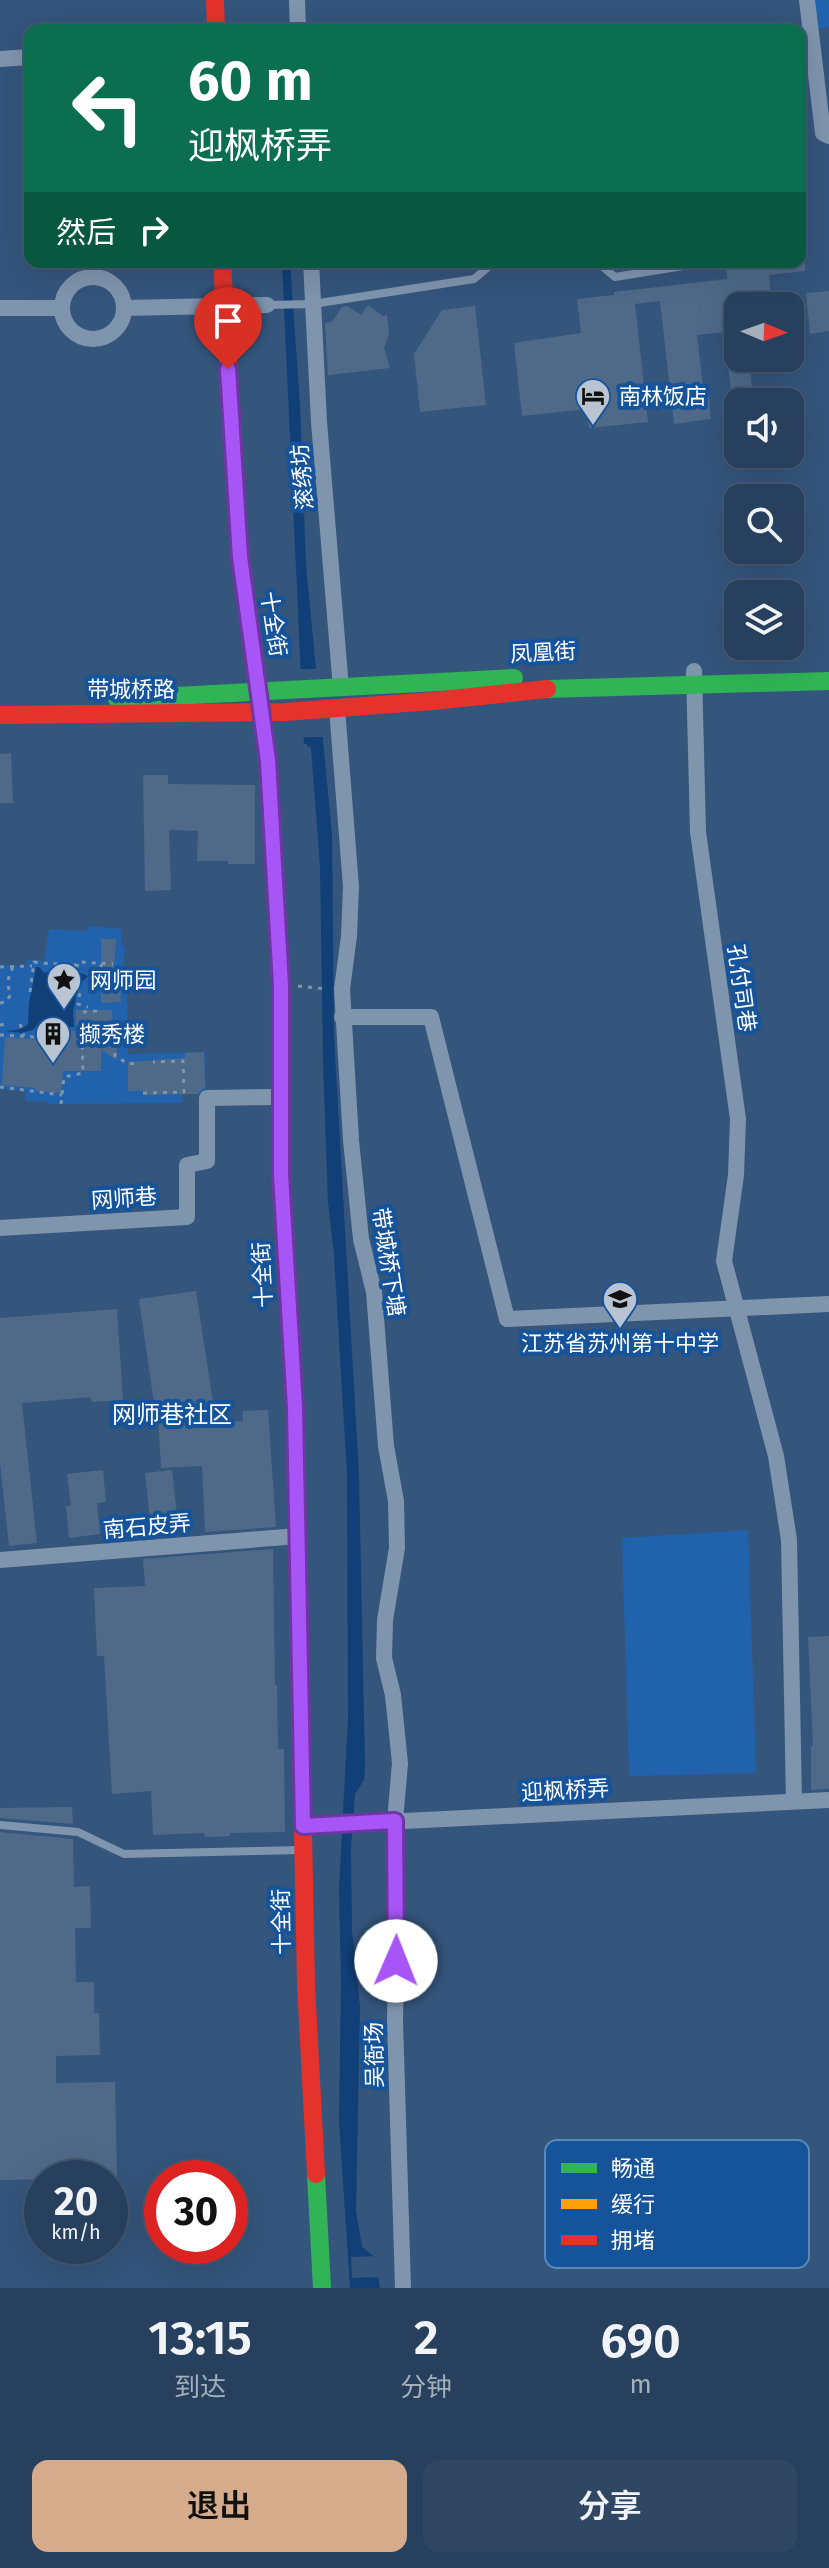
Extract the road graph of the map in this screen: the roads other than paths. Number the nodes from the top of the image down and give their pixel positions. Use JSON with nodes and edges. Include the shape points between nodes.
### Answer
{"nodes":[{"id":1,"x":215,"y":0,"type":"edge"},
{"id":2,"x":297,"y":0,"type":"edge"},
{"id":3,"x":807,"y":0,"type":"edge"},
{"id":4,"x":216,"y":24,"type":"edge"},
{"id":5,"x":298,"y":24,"type":"edge"},
{"id":6,"x":24,"y":57,"type":"edge"},
{"id":7,"x":0,"y":59,"type":"edge"},
{"id":8,"x":829,"y":136,"type":"edge"},
{"id":9,"x":222,"y":268,"type":"edge"},
{"id":10,"x":311,"y":268,"type":"edge"},
{"id":11,"x":487,"y":268,"type":"edge"},
{"id":12,"x":604,"y":268,"type":"edge"},
{"id":13,"x":671,"y":268,"type":"edge"},
{"id":14,"x":310,"y":304,"type":"junction"},
{"id":15,"x":224,"y":305,"type":"junction"},
{"id":16,"x":267,"y":305,"type":"joint"},
{"id":17,"x":0,"y":308,"type":"edge"},
{"id":18,"x":61,"y":308,"type":"junction"},
{"id":19,"x":124,"y":308,"type":"junction"},
{"id":20,"x":829,"y":669,"type":"edge"},
{"id":21,"x":694,"y":677,"type":"junction"},
{"id":22,"x":829,"y":681,"type":"edge"},
{"id":23,"x":341,"y":688,"type":"junction"},
{"id":24,"x":260,"y":691,"type":"junction"},
{"id":25,"x":0,"y":703,"type":"edge"},
{"id":26,"x":337,"y":708,"type":"junction"},
{"id":27,"x":263,"y":713,"type":"junction"},
{"id":28,"x":0,"y":715,"type":"edge"},
{"id":29,"x":342,"y":1017,"type":"junction"},
{"id":30,"x":280,"y":1097,"type":"junction"},
{"id":31,"x":0,"y":1228,"type":"edge"},
{"id":32,"x":829,"y":1304,"type":"edge"},
{"id":33,"x":736,"y":1308,"type":"junction"},
{"id":34,"x":298,"y":1536,"type":"junction"},
{"id":35,"x":0,"y":1560,"type":"edge"},
{"id":36,"x":829,"y":1800,"type":"edge"},
{"id":37,"x":794,"y":1801,"type":"junction"},
{"id":38,"x":395,"y":1821,"type":"junction"},
{"id":39,"x":0,"y":1825,"type":"edge"},
{"id":40,"x":303,"y":1826,"type":"junction"},
{"id":41,"x":303,"y":1850,"type":"junction"},
{"id":42,"x":322,"y":2288,"type":"edge"},
{"id":43,"x":403,"y":2288,"type":"edge"}],
"edges":[{"from":1,"to":4,"type":"main road"},
{"from":2,"to":5,"type":"street"},
{"from":3,"to":8,"type":"street","via":[[823,133]]},
{"from":6,"to":7,"type":"street"},
{"from":9,"to":15,"type":"main road","name":"十全街"},
{"from":10,"to":14,"type":"street","name":"滚绣坊"},
{"from":11,"to":14,"type":"lane","via":[[474,279]]},
{"from":12,"to":13,"type":"lane","via":[[615,277]]},
{"from":14,"to":16,"type":"lane"},
{"from":14,"to":23,"type":"street","name":"滚绣坊"},
{"from":15,"to":16,"type":"street"},
{"from":15,"to":19,"type":"street"},
{"from":15,"to":24,"type":"main road","name":"十全街","via":[[240,557]]},
{"from":17,"to":18,"type":"street"},
{"from":18,"to":19,"type":"street","via":[[70,286],[92,277],[115,286]]},
{"from":18,"to":19,"type":"street","via":[[70,330],[92,339],[115,330]]},
{"from":20,"to":21,"type":"main road","name":"凤凰街"},
{"from":21,"to":22,"type":"main road","name":"凤凰街"},
{"from":21,"to":23,"type":"main road","name":"凤凰街","via":[[507,678]]},
{"from":21,"to":26,"type":"main road","name":"凤凰街"},
{"from":21,"to":33,"type":"street","name":"孔付司巷","via":[[698,832],[738,1119],[724,1261]]},
{"from":23,"to":24,"type":"main road","name":"凤凰街"},
{"from":24,"to":25,"type":"main road","name":"带城桥路"},
{"from":24,"to":27,"type":"main road","name":"十全街"},
{"from":26,"to":27,"type":"main road","name":"凤凰街"},
{"from":26,"to":29,"type":"street","name":"带城桥下塘","via":[[351,887]]},
{"from":27,"to":28,"type":"main road","name":"带城桥路"},
{"from":27,"to":30,"type":"main road","name":"十全街","via":[[281,985]]},
{"from":29,"to":33,"type":"street","via":[[431,1017],[507,1319]]},
{"from":29,"to":38,"type":"street","name":"带城桥下塘","via":[[361,1239],[374,1292],[386,1446],[396,1501],[397,1548],[384,1658],[400,1763]]},
{"from":30,"to":31,"type":"street","name":"网师巷","via":[[207,1098],[207,1161],[187,1165],[187,1217]]},
{"from":30,"to":34,"type":"main road","name":"十全街"},
{"from":32,"to":33,"type":"street"},
{"from":33,"to":37,"type":"street","name":"孔付司巷","via":[[776,1456],[789,1540]]},
{"from":34,"to":35,"type":"street","name":"南石皮弄"},
{"from":34,"to":40,"type":"main road","name":"十全街"},
{"from":36,"to":37,"type":"street","name":"迎枫桥弄"},
{"from":37,"to":38,"type":"street","name":"迎枫桥弄"},
{"from":38,"to":40,"type":"street","name":"迎枫桥弄"},
{"from":38,"to":43,"type":"street","name":"吴衙场"},
{"from":39,"to":41,"type":"lane","via":[[78,1832],[124,1854]]},
{"from":40,"to":41,"type":"main road","name":"十全街"},
{"from":41,"to":42,"type":"main road","name":"十全街"}]}
